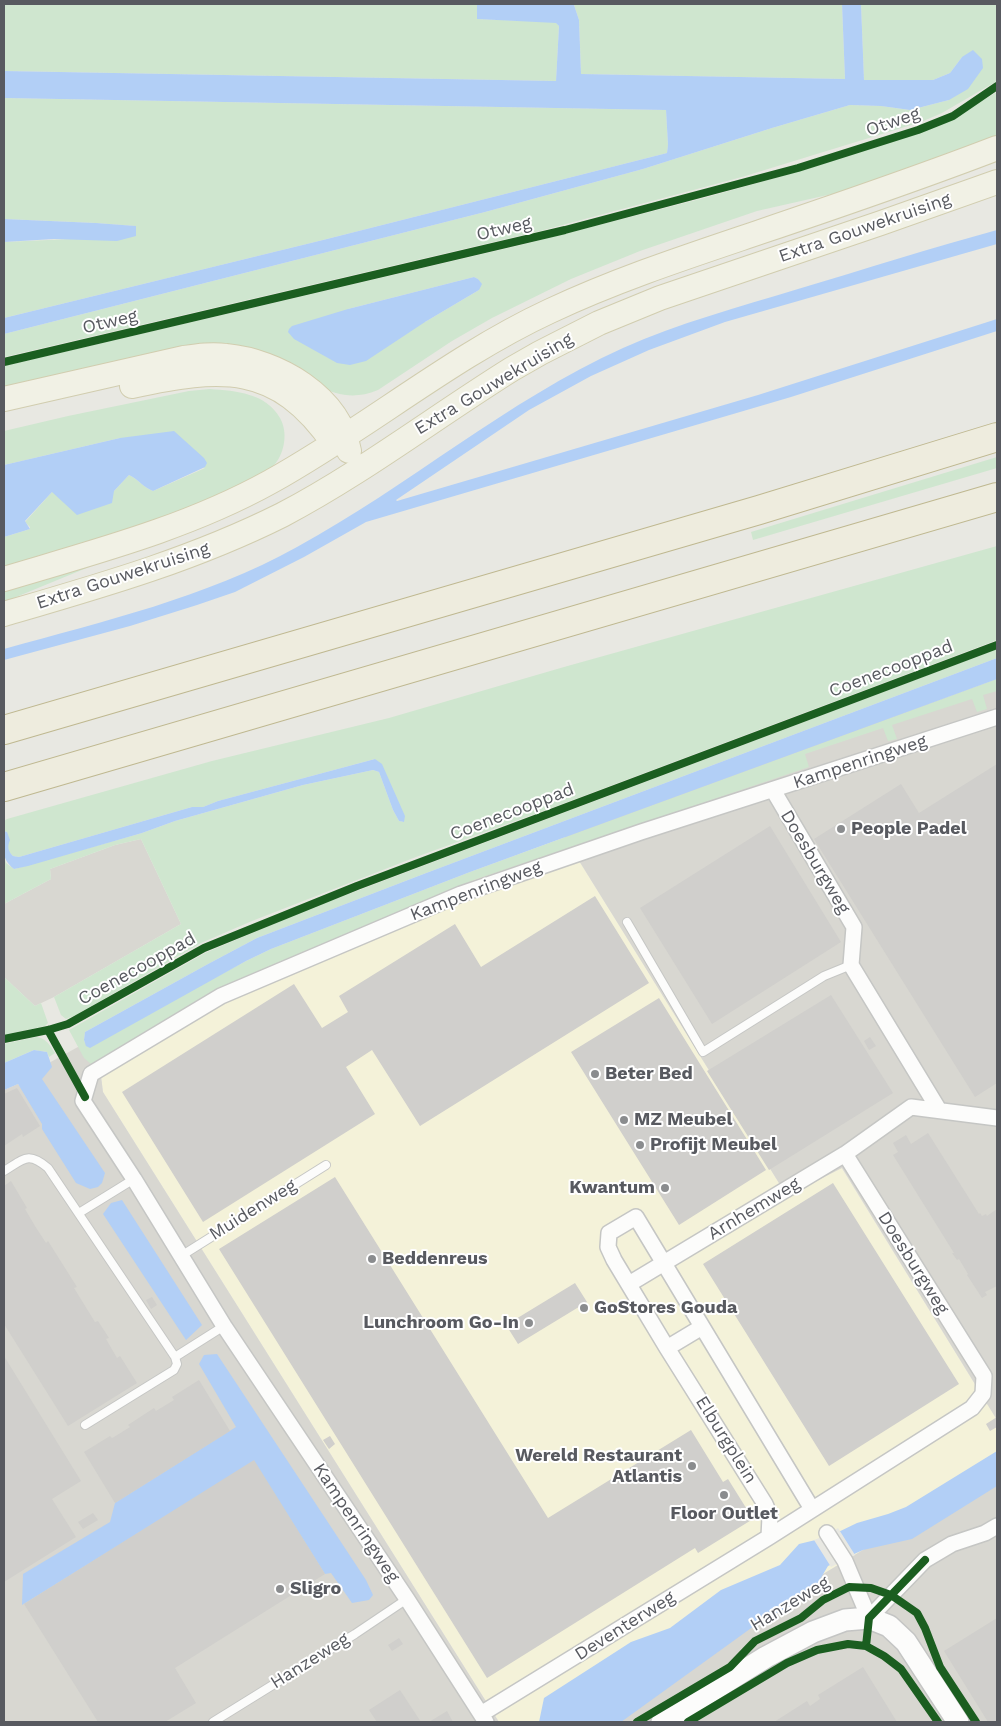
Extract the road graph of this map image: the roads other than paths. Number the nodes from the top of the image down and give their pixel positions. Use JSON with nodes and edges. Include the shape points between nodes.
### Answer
{"nodes":[{"id":1,"x":997,"y":148,"type":"edge"},
{"id":2,"x":997,"y":182,"type":"edge"},
{"id":3,"x":4,"y":400,"type":"edge"},
{"id":4,"x":4,"y":416,"type":"edge"},
{"id":5,"x":997,"y":437,"type":"edge"},
{"id":6,"x":340,"y":440,"type":"junction"},
{"id":7,"x":353,"y":473,"type":"junction"},
{"id":8,"x":993,"y":499,"type":"edge"},
{"id":9,"x":4,"y":579,"type":"edge"},
{"id":10,"x":4,"y":614,"type":"edge"},
{"id":11,"x":997,"y":717,"type":"edge"},
{"id":12,"x":4,"y":730,"type":"edge"},
{"id":13,"x":4,"y":787,"type":"edge"},
{"id":14,"x":773,"y":790,"type":"junction"},
{"id":15,"x":627,"y":922,"type":"dead end"},
{"id":16,"x":851,"y":965,"type":"junction"},
{"id":17,"x":939,"y":1110,"type":"junction"},
{"id":18,"x":997,"y":1118,"type":"edge"},
{"id":19,"x":845,"y":1154,"type":"junction"},
{"id":20,"x":326,"y":1165,"type":"dead end"},
{"id":21,"x":4,"y":1171,"type":"edge"},
{"id":22,"x":134,"y":1179,"type":"junction"},
{"id":23,"x":79,"y":1213,"type":"junction"},
{"id":24,"x":181,"y":1256,"type":"junction"},
{"id":25,"x":663,"y":1263,"type":"junction"},
{"id":26,"x":629,"y":1284,"type":"junction"},
{"id":27,"x":224,"y":1326,"type":"junction"},
{"id":28,"x":702,"y":1327,"type":"junction"},
{"id":29,"x":667,"y":1348,"type":"junction"},
{"id":30,"x":175,"y":1357,"type":"junction"},
{"id":31,"x":86,"y":1425,"type":"dead end"},
{"id":32,"x":812,"y":1509,"type":"junction"},
{"id":33,"x":997,"y":1526,"type":"edge"},
{"id":34,"x":826,"y":1533,"type":"dead end"},
{"id":35,"x":769,"y":1537,"type":"junction"},
{"id":36,"x":407,"y":1599,"type":"junction"},
{"id":37,"x":869,"y":1618,"type":"junction"},
{"id":38,"x":484,"y":1718,"type":"edge"},
{"id":39,"x":213,"y":1722,"type":"edge"},
{"id":40,"x":662,"y":1722,"type":"edge"},
{"id":41,"x":958,"y":1722,"type":"edge"}],
"edges":[{"from":1,"to":6,"type":"main road","name":"Extra Gouwekruising","via":[[579,297],[480,348]]},
{"from":2,"to":7,"type":"main road","name":"Extra Gouwekruising","via":[[692,286],[599,323],[512,369]]},
{"from":3,"to":6,"type":"main road","via":[[184,358],[227,356],[265,364],[300,383],[323,402]]},
{"from":4,"to":6,"type":"main road","via":[[165,379],[223,373],[255,379],[283,391]]},
{"from":5,"to":12,"type":"highway","via":[[759,510]]},
{"from":6,"to":7,"type":"main road"},
{"from":6,"to":9,"type":"main road","name":"Extra Gouwekruising","via":[[267,483],[205,513],[142,537]]},
{"from":7,"to":10,"type":"main road","name":"Extra Gouwekruising","via":[[283,514],[200,552],[128,578]]},
{"from":8,"to":13,"type":"highway"},
{"from":11,"to":14,"type":"street","name":"Kampenringweg"},
{"from":14,"to":16,"type":"street","name":"Doesburgweg","via":[[854,927]]},
{"from":14,"to":22,"type":"street","name":"Kampenringweg","via":[[461,894],[221,996],[91,1074],[83,1101]]},
{"from":15,"to":16,"type":"lane","via":[[703,1052],[824,976]]},
{"from":16,"to":17,"type":"street"},
{"from":17,"to":18,"type":"street"},
{"from":17,"to":19,"type":"street","via":[[911,1106]]},
{"from":19,"to":25,"type":"street","name":"Arnhemweg"},
{"from":19,"to":32,"type":"street","name":"Doesburgweg","via":[[984,1376],[983,1394],[972,1408]]},
{"from":20,"to":24,"type":"lane","name":"Muidenweg"},
{"from":21,"to":23,"type":"lane","via":[[26,1158],[38,1159],[48,1168]]},
{"from":22,"to":23,"type":"lane"},
{"from":22,"to":24,"type":"street","name":"Kampenringweg"},
{"from":23,"to":30,"type":"lane"},
{"from":24,"to":27,"type":"street","name":"Kampenringweg"},
{"from":25,"to":26,"type":"street"},
{"from":25,"to":26,"type":"street","name":"Elburgplein","via":[[636,1217],[609,1233],[608,1247]]},
{"from":25,"to":28,"type":"street","name":"Elburgplein"},
{"from":26,"to":29,"type":"street","name":"Elburgplein"},
{"from":27,"to":30,"type":"lane"},
{"from":27,"to":36,"type":"street","name":"Kampenringweg"},
{"from":28,"to":29,"type":"street"},
{"from":28,"to":32,"type":"street","name":"Elburgplein"},
{"from":29,"to":35,"type":"street","name":"Elburgplein","via":[[766,1504],[770,1516]]},
{"from":30,"to":31,"type":"lane","via":[[177,1364],[174,1370]]},
{"from":32,"to":35,"type":"street","name":"Doesburgweg"},
{"from":33,"to":37,"type":"street","via":[[952,1544],[925,1560]]},
{"from":34,"to":37,"type":"street","via":[[845,1561]]},
{"from":35,"to":38,"type":"street","name":"Deventerweg"},
{"from":36,"to":38,"type":"street","name":"Kampenringweg"},
{"from":36,"to":39,"type":"lane","name":"Hanzeweg"},
{"from":37,"to":40,"type":"street","name":"Hanzeweg","via":[[845,1620],[813,1632],[766,1657]]},
{"from":37,"to":41,"type":"street","via":[[889,1626],[906,1642]]}]}
